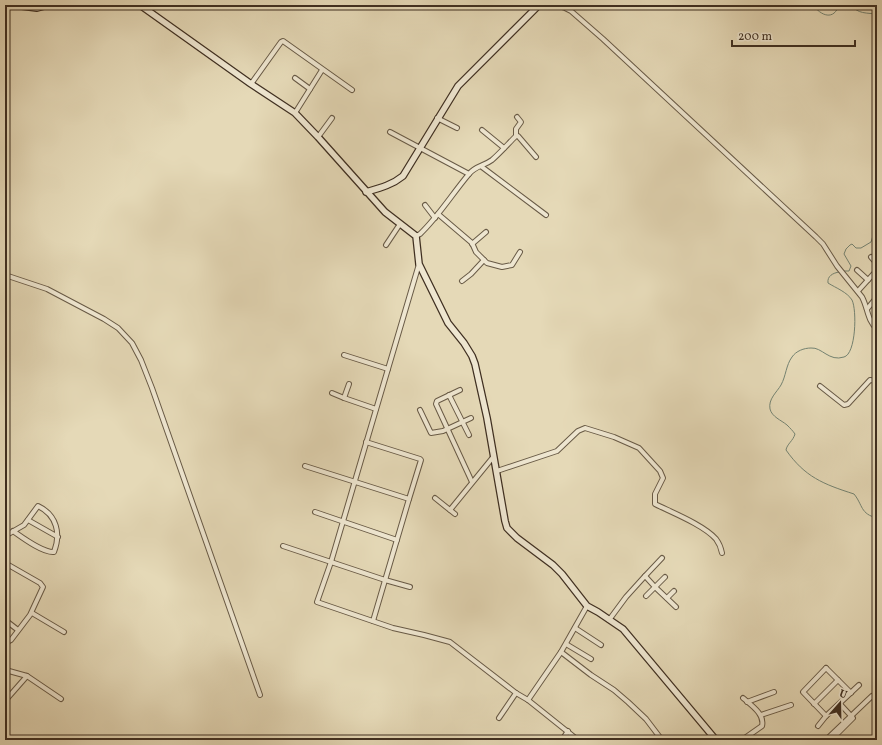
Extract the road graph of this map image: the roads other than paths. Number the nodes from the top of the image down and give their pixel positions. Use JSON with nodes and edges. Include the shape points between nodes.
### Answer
{"nodes":[{"id":1,"x":14,"y":5,"type":"edge"},
{"id":2,"x":48,"y":5,"type":"edge"},
{"id":3,"x":140,"y":5,"type":"edge"},
{"id":4,"x":539,"y":5,"type":"edge"},
{"id":5,"x":555,"y":5,"type":"edge"},
{"id":6,"x":322,"y":70,"type":"junction"},
{"id":7,"x":295,"y":78,"type":"dead end"},
{"id":8,"x":251,"y":84,"type":"junction"},
{"id":9,"x":310,"y":89,"type":"junction"},
{"id":10,"x":352,"y":90,"type":"dead end"},
{"id":11,"x":295,"y":113,"type":"junction"},
{"id":12,"x":517,"y":116,"type":"dead end"},
{"id":13,"x":332,"y":118,"type":"dead end"},
{"id":14,"x":437,"y":118,"type":"junction"},
{"id":15,"x":457,"y":128,"type":"dead end"},
{"id":16,"x":482,"y":130,"type":"dead end"},
{"id":17,"x":390,"y":132,"type":"dead end"},
{"id":18,"x":516,"y":136,"type":"junction"},
{"id":19,"x":318,"y":137,"type":"junction"},
{"id":20,"x":420,"y":148,"type":"junction"},
{"id":21,"x":504,"y":148,"type":"junction"},
{"id":22,"x":536,"y":157,"type":"dead end"},
{"id":23,"x":482,"y":167,"type":"junction"},
{"id":24,"x":469,"y":174,"type":"junction"},
{"id":25,"x":366,"y":192,"type":"junction"},
{"id":26,"x":425,"y":205,"type":"dead end"},
{"id":27,"x":546,"y":215,"type":"dead end"},
{"id":28,"x":437,"y":216,"type":"junction"},
{"id":29,"x":400,"y":224,"type":"junction"},
{"id":30,"x":486,"y":232,"type":"dead end"},
{"id":31,"x":416,"y":236,"type":"junction"},
{"id":32,"x":472,"y":244,"type":"junction"},
{"id":33,"x":386,"y":245,"type":"dead end"},
{"id":34,"x":520,"y":252,"type":"dead end"},
{"id":35,"x":871,"y":257,"type":"dead end"},
{"id":36,"x":484,"y":260,"type":"junction"},
{"id":37,"x":419,"y":264,"type":"junction"},
{"id":38,"x":877,"y":264,"type":"edge"},
{"id":39,"x":857,"y":270,"type":"dead end"},
{"id":40,"x":877,"y":270,"type":"edge"},
{"id":41,"x":5,"y":275,"type":"edge"},
{"id":42,"x":868,"y":280,"type":"junction"},
{"id":43,"x":462,"y":281,"type":"dead end"},
{"id":44,"x":858,"y":291,"type":"junction"},
{"id":45,"x":877,"y":297,"type":"edge"},
{"id":46,"x":866,"y":308,"type":"junction"},
{"id":47,"x":876,"y":326,"type":"edge"},
{"id":48,"x":344,"y":355,"type":"dead end"},
{"id":49,"x":388,"y":369,"type":"junction"},
{"id":50,"x":877,"y":381,"type":"edge"},
{"id":51,"x":349,"y":384,"type":"dead end"},
{"id":52,"x":820,"y":386,"type":"dead end"},
{"id":53,"x":460,"y":390,"type":"dead end"},
{"id":54,"x":332,"y":393,"type":"dead end"},
{"id":55,"x":449,"y":395,"type":"junction"},
{"id":56,"x":344,"y":398,"type":"junction"},
{"id":57,"x":376,"y":409,"type":"junction"},
{"id":58,"x":420,"y":410,"type":"dead end"},
{"id":59,"x":471,"y":418,"type":"dead end"},
{"id":60,"x":462,"y":422,"type":"junction"},
{"id":61,"x":448,"y":429,"type":"junction"},
{"id":62,"x":468,"y":435,"type":"dead end"},
{"id":63,"x":366,"y":442,"type":"junction"},
{"id":64,"x":494,"y":456,"type":"junction"},
{"id":65,"x":305,"y":466,"type":"dead end"},
{"id":66,"x":497,"y":471,"type":"junction"},
{"id":67,"x":354,"y":481,"type":"junction"},
{"id":68,"x":472,"y":482,"type":"junction"},
{"id":69,"x":435,"y":498,"type":"dead end"},
{"id":70,"x":409,"y":500,"type":"junction"},
{"id":71,"x":450,"y":510,"type":"junction"},
{"id":72,"x":315,"y":512,"type":"dead end"},
{"id":73,"x":455,"y":514,"type":"dead end"},
{"id":74,"x":28,"y":520,"type":"junction"},
{"id":75,"x":342,"y":522,"type":"junction"},
{"id":76,"x":13,"y":531,"type":"junction"},
{"id":77,"x":5,"y":536,"type":"edge"},
{"id":78,"x":58,"y":537,"type":"junction"},
{"id":79,"x":397,"y":540,"type":"junction"},
{"id":80,"x":283,"y":546,"type":"dead end"},
{"id":81,"x":722,"y":553,"type":"dead end"},
{"id":82,"x":662,"y":558,"type":"dead end"},
{"id":83,"x":331,"y":562,"type":"junction"},
{"id":84,"x":5,"y":563,"type":"edge"},
{"id":85,"x":645,"y":576,"type":"junction"},
{"id":86,"x":665,"y":577,"type":"dead end"},
{"id":87,"x":385,"y":580,"type":"junction"},
{"id":88,"x":410,"y":587,"type":"dead end"},
{"id":89,"x":655,"y":587,"type":"junction"},
{"id":90,"x":674,"y":591,"type":"dead end"},
{"id":91,"x":646,"y":596,"type":"dead end"},
{"id":92,"x":667,"y":598,"type":"junction"},
{"id":93,"x":587,"y":606,"type":"junction"},
{"id":94,"x":676,"y":607,"type":"dead end"},
{"id":95,"x":32,"y":613,"type":"junction"},
{"id":96,"x":5,"y":620,"type":"edge"},
{"id":97,"x":609,"y":620,"type":"junction"},
{"id":98,"x":373,"y":621,"type":"junction"},
{"id":99,"x":575,"y":628,"type":"junction"},
{"id":100,"x":18,"y":630,"type":"junction"},
{"id":101,"x":64,"y":632,"type":"dead end"},
{"id":102,"x":5,"y":643,"type":"edge"},
{"id":103,"x":566,"y":644,"type":"junction"},
{"id":104,"x":601,"y":645,"type":"dead end"},
{"id":105,"x":561,"y":652,"type":"junction"},
{"id":106,"x":591,"y":659,"type":"dead end"},
{"id":107,"x":5,"y":668,"type":"edge"},
{"id":108,"x":27,"y":676,"type":"junction"},
{"id":109,"x":838,"y":680,"type":"junction"},
{"id":110,"x":859,"y":685,"type":"dead end"},
{"id":111,"x":774,"y":692,"type":"dead end"},
{"id":112,"x":516,"y":693,"type":"junction"},
{"id":113,"x":851,"y":693,"type":"junction"},
{"id":114,"x":260,"y":695,"type":"dead end"},
{"id":115,"x":872,"y":696,"type":"dead end"},
{"id":116,"x":61,"y":699,"type":"dead end"},
{"id":117,"x":528,"y":700,"type":"junction"},
{"id":118,"x":5,"y":701,"type":"edge"},
{"id":119,"x":814,"y":704,"type":"junction"},
{"id":120,"x":840,"y":704,"type":"junction"},
{"id":121,"x":791,"y":705,"type":"dead end"},
{"id":122,"x":761,"y":715,"type":"junction"},
{"id":123,"x":826,"y":716,"type":"junction"},
{"id":124,"x":851,"y":716,"type":"junction"},
{"id":125,"x":499,"y":718,"type":"dead end"},
{"id":126,"x":818,"y":726,"type":"dead end"},
{"id":127,"x":568,"y":731,"type":"junction"},
{"id":128,"x":829,"y":739,"type":"edge"},
{"id":129,"x":562,"y":740,"type":"edge"},
{"id":130,"x":578,"y":740,"type":"edge"},
{"id":131,"x":662,"y":740,"type":"edge"},
{"id":132,"x":716,"y":740,"type":"edge"},
{"id":133,"x":742,"y":740,"type":"edge"}],
"edges":[{"from":1,"to":2,"type":"street","via":[[37,8]]},
{"from":3,"to":8,"type":"street"},
{"from":4,"to":14,"type":"street","via":[[458,86]]},
{"from":5,"to":44,"type":"street","via":[[571,11],[603,39],[816,237]]},
{"from":6,"to":8,"type":"street","via":[[282,42]]},
{"from":6,"to":9,"type":"street"},
{"from":6,"to":10,"type":"street"},
{"from":7,"to":9,"type":"street"},
{"from":8,"to":11,"type":"street"},
{"from":9,"to":11,"type":"street"},
{"from":11,"to":19,"type":"street"},
{"from":12,"to":18,"type":"street","via":[[521,122],[516,129]]},
{"from":13,"to":19,"type":"street"},
{"from":14,"to":15,"type":"street"},
{"from":14,"to":20,"type":"street"},
{"from":16,"to":21,"type":"street"},
{"from":17,"to":20,"type":"street"},
{"from":18,"to":21,"type":"street"},
{"from":18,"to":22,"type":"street"},
{"from":19,"to":25,"type":"street"},
{"from":20,"to":24,"type":"street"},
{"from":20,"to":25,"type":"street","via":[[398,179],[383,188]]},
{"from":21,"to":23,"type":"street"},
{"from":23,"to":24,"type":"street","via":[[477,167]]},
{"from":23,"to":27,"type":"street"},
{"from":24,"to":28,"type":"street"},
{"from":25,"to":29,"type":"street"},
{"from":26,"to":28,"type":"street"},
{"from":28,"to":31,"type":"street"},
{"from":28,"to":32,"type":"street"},
{"from":29,"to":31,"type":"street"},
{"from":29,"to":33,"type":"street"},
{"from":30,"to":32,"type":"street"},
{"from":31,"to":37,"type":"street"},
{"from":32,"to":36,"type":"street"},
{"from":34,"to":36,"type":"street","via":[[513,264],[502,267],[493,266]]},
{"from":35,"to":38,"type":"street"},
{"from":36,"to":43,"type":"street"},
{"from":37,"to":49,"type":"street"},
{"from":37,"to":64,"type":"street","via":[[448,323],[472,356],[483,396]]},
{"from":39,"to":42,"type":"street"},
{"from":40,"to":42,"type":"street"},
{"from":41,"to":114,"type":"street","via":[[47,289],[104,319],[132,342],[152,388]]},
{"from":42,"to":44,"type":"street"},
{"from":44,"to":46,"type":"street","via":[[865,301]]},
{"from":45,"to":46,"type":"street"},
{"from":46,"to":47,"type":"street"},
{"from":48,"to":49,"type":"street"},
{"from":49,"to":57,"type":"street"},
{"from":50,"to":52,"type":"street","via":[[870,380],[848,404],[844,405]]},
{"from":51,"to":56,"type":"street"},
{"from":53,"to":55,"type":"street"},
{"from":54,"to":56,"type":"street"},
{"from":55,"to":60,"type":"street"},
{"from":55,"to":61,"type":"street","via":[[437,400],[436,404]]},
{"from":56,"to":57,"type":"street"},
{"from":57,"to":63,"type":"street"},
{"from":58,"to":61,"type":"street","via":[[430,432]]},
{"from":59,"to":60,"type":"street"},
{"from":60,"to":61,"type":"street"},
{"from":60,"to":62,"type":"street"},
{"from":61,"to":68,"type":"street"},
{"from":63,"to":67,"type":"street"},
{"from":63,"to":70,"type":"street","via":[[420,458]]},
{"from":64,"to":66,"type":"street"},
{"from":64,"to":68,"type":"street"},
{"from":65,"to":67,"type":"street"},
{"from":66,"to":81,"type":"street","via":[[557,451],[578,431],[585,428],[614,437],[639,448],[660,471],[663,478],[655,494],[655,504],[714,536]]},
{"from":66,"to":93,"type":"street","via":[[507,528],[562,574]]},
{"from":67,"to":70,"type":"street"},
{"from":67,"to":75,"type":"street"},
{"from":68,"to":71,"type":"street"},
{"from":69,"to":71,"type":"street"},
{"from":70,"to":79,"type":"street"},
{"from":71,"to":73,"type":"street"},
{"from":72,"to":75,"type":"street"},
{"from":74,"to":76,"type":"street"},
{"from":74,"to":78,"type":"street"},
{"from":74,"to":78,"type":"street","via":[[37,507],[41,508],[52,518]]},
{"from":75,"to":79,"type":"street"},
{"from":75,"to":83,"type":"street"},
{"from":76,"to":77,"type":"street"},
{"from":76,"to":78,"type":"street","via":[[53,553]]},
{"from":79,"to":87,"type":"street"},
{"from":80,"to":83,"type":"street"},
{"from":82,"to":85,"type":"street"},
{"from":83,"to":87,"type":"street"},
{"from":83,"to":98,"type":"street","via":[[317,602]]},
{"from":84,"to":95,"type":"street","via":[[42,584]]},
{"from":85,"to":89,"type":"street"},
{"from":85,"to":97,"type":"street"},
{"from":86,"to":89,"type":"street"},
{"from":87,"to":88,"type":"street"},
{"from":87,"to":98,"type":"street"},
{"from":89,"to":91,"type":"street"},
{"from":89,"to":92,"type":"street"},
{"from":90,"to":92,"type":"street"},
{"from":92,"to":94,"type":"street"},
{"from":93,"to":97,"type":"street"},
{"from":93,"to":99,"type":"street"},
{"from":95,"to":100,"type":"street"},
{"from":95,"to":101,"type":"street"},
{"from":96,"to":100,"type":"street"},
{"from":97,"to":132,"type":"street","via":[[623,629],[633,640]]},
{"from":98,"to":112,"type":"street","via":[[450,642]]},
{"from":99,"to":103,"type":"street"},
{"from":99,"to":104,"type":"street"},
{"from":100,"to":102,"type":"street","via":[[11,640]]},
{"from":103,"to":105,"type":"street"},
{"from":103,"to":106,"type":"street"},
{"from":105,"to":117,"type":"street"},
{"from":105,"to":131,"type":"street","via":[[628,702]]},
{"from":107,"to":108,"type":"street"},
{"from":108,"to":116,"type":"street"},
{"from":108,"to":118,"type":"street"},
{"from":109,"to":113,"type":"street"},
{"from":109,"to":119,"type":"street"},
{"from":109,"to":119,"type":"street","via":[[826,668],[803,692]]},
{"from":110,"to":113,"type":"street"},
{"from":111,"to":122,"type":"street","via":[[745,700]]},
{"from":112,"to":117,"type":"street"},
{"from":112,"to":125,"type":"street"},
{"from":113,"to":120,"type":"street"},
{"from":115,"to":124,"type":"street"},
{"from":117,"to":127,"type":"street"},
{"from":119,"to":123,"type":"street"},
{"from":120,"to":123,"type":"street"},
{"from":120,"to":124,"type":"street"},
{"from":121,"to":122,"type":"street"},
{"from":122,"to":133,"type":"street","via":[[762,726]]},
{"from":123,"to":126,"type":"street"},
{"from":124,"to":128,"type":"street","via":[[853,718]]},
{"from":127,"to":129,"type":"street"},
{"from":127,"to":130,"type":"street"}]}
